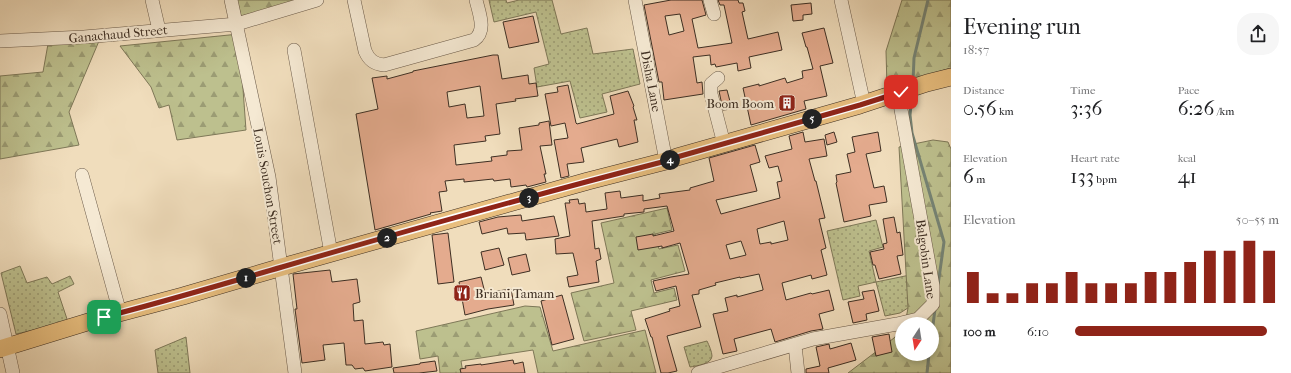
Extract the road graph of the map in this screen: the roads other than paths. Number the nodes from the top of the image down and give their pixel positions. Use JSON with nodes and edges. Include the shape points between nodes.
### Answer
{"nodes":[{"id":1,"x":152,"y":0,"type":"edge"},
{"id":2,"x":231,"y":0,"type":"edge"},
{"id":3,"x":317,"y":0,"type":"edge"},
{"id":4,"x":354,"y":0,"type":"edge"},
{"id":5,"x":476,"y":0,"type":"edge"},
{"id":6,"x":635,"y":0,"type":"edge"},
{"id":7,"x":710,"y":0,"type":"edge"},
{"id":8,"x":841,"y":0,"type":"edge"},
{"id":9,"x":714,"y":14,"type":"dead end"},
{"id":10,"x":237,"y":24,"type":"junction"},
{"id":11,"x":159,"y":30,"type":"junction"},
{"id":12,"x":0,"y":42,"type":"edge"},
{"id":13,"x":294,"y":50,"type":"dead end"},
{"id":14,"x":951,"y":77,"type":"edge"},
{"id":15,"x":718,"y":78,"type":"dead end"},
{"id":16,"x":900,"y":92,"type":"junction"},
{"id":17,"x":864,"y":104,"type":"junction"},
{"id":18,"x":724,"y":144,"type":"junction"},
{"id":19,"x":666,"y":161,"type":"junction"},
{"id":20,"x":82,"y":175,"type":"dead end"},
{"id":21,"x":331,"y":253,"type":"junction"},
{"id":22,"x":282,"y":267,"type":"junction"},
{"id":23,"x":120,"y":313,"type":"junction"},
{"id":24,"x":0,"y":314,"type":"edge"},
{"id":25,"x":794,"y":345,"type":"junction"},
{"id":26,"x":4,"y":346,"type":"edge"},
{"id":27,"x":13,"y":373,"type":"edge"},
{"id":28,"x":295,"y":373,"type":"edge"},
{"id":29,"x":698,"y":373,"type":"edge"},
{"id":30,"x":798,"y":373,"type":"edge"}],
"edges":[{"from":1,"to":11,"type":"street"},
{"from":2,"to":10,"type":"street","name":"Louis Souchon Street"},
{"from":3,"to":10,"type":"street","name":"Ganachaud Street"},
{"from":4,"to":5,"type":"street","via":[[365,51],[372,62],[384,65],[474,40],[481,31]]},
{"from":6,"to":19,"type":"street","name":"Disha Lane"},
{"from":7,"to":9,"type":"street"},
{"from":8,"to":17,"type":"street"},
{"from":10,"to":11,"type":"street","name":"Ganachaud Street"},
{"from":10,"to":22,"type":"street","name":"Louis Souchon Street","via":[[269,177]]},
{"from":11,"to":12,"type":"street","name":"Ganachaud Street"},
{"from":13,"to":21,"type":"street"},
{"from":14,"to":16,"type":"main road"},
{"from":15,"to":18,"type":"street","via":[[711,84],[711,94]]},
{"from":16,"to":17,"type":"main road"},
{"from":16,"to":25,"type":"street","name":"Balgobin Lane","via":[[932,280],[933,304],[918,319]]},
{"from":17,"to":18,"type":"main road"},
{"from":18,"to":19,"type":"main road"},
{"from":19,"to":21,"type":"main road"},
{"from":20,"to":23,"type":"street"},
{"from":21,"to":22,"type":"main road"},
{"from":22,"to":23,"type":"main road"},
{"from":22,"to":28,"type":"street","name":"Louis Souchon Street"},
{"from":23,"to":26,"type":"main road"},
{"from":24,"to":26,"type":"street"},
{"from":25,"to":29,"type":"street"},
{"from":25,"to":30,"type":"street"},
{"from":26,"to":27,"type":"street"}]}
